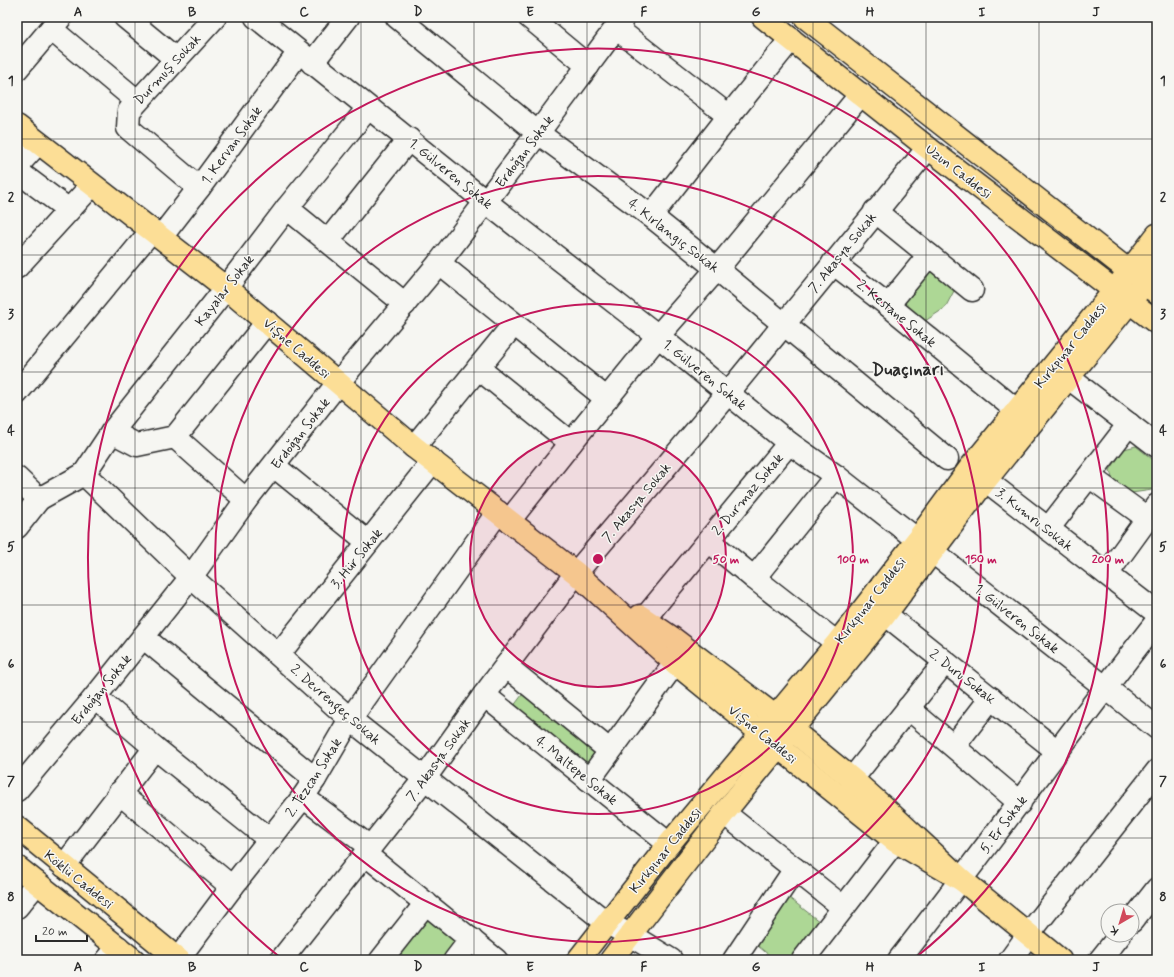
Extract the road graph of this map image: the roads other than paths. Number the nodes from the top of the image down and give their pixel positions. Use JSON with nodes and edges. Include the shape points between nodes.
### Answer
{"nodes":[{"id":1,"x":124,"y":17,"type":"edge"},
{"id":2,"x":215,"y":17,"type":"edge"},
{"id":3,"x":256,"y":17,"type":"edge"},
{"id":4,"x":348,"y":17,"type":"edge"},
{"id":5,"x":397,"y":17,"type":"edge"},
{"id":6,"x":529,"y":17,"type":"edge"},
{"id":7,"x":763,"y":17,"type":"edge"},
{"id":8,"x":805,"y":17,"type":"edge"},
{"id":9,"x":56,"y":23,"type":"edge"},
{"id":10,"x":620,"y":23,"type":"edge"},
{"id":11,"x":792,"y":39,"type":"junction"},
{"id":12,"x":306,"y":58,"type":"junction"},
{"id":13,"x":176,"y":59,"type":"junction"},
{"id":14,"x":588,"y":66,"type":"junction"},
{"id":15,"x":17,"y":69,"type":"edge"},
{"id":16,"x":861,"y":94,"type":"junction"},
{"id":17,"x":137,"y":102,"type":"junction"},
{"id":18,"x":368,"y":108,"type":"junction"},
{"id":19,"x":729,"y":116,"type":"junction"},
{"id":20,"x":17,"y":126,"type":"edge"},
{"id":21,"x":538,"y":133,"type":"junction"},
{"id":22,"x":409,"y":139,"type":"junction"},
{"id":23,"x":38,"y":143,"type":"junction"},
{"id":24,"x":928,"y":148,"type":"junction"},
{"id":25,"x":17,"y":166,"type":"edge"},
{"id":26,"x":17,"y":171,"type":"edge"},
{"id":27,"x":92,"y":185,"type":"junction"},
{"id":28,"x":199,"y":188,"type":"junction"},
{"id":29,"x":486,"y":202,"type":"junction"},
{"id":30,"x":287,"y":208,"type":"junction"},
{"id":31,"x":69,"y":210,"type":"junction"},
{"id":32,"x":875,"y":212,"type":"junction"},
{"id":33,"x":651,"y":216,"type":"junction"},
{"id":34,"x":156,"y":233,"type":"junction"},
{"id":35,"x":1157,"y":235,"type":"edge"},
{"id":36,"x":328,"y":241,"type":"junction"},
{"id":37,"x":929,"y":254,"type":"junction"},
{"id":38,"x":439,"y":263,"type":"junction"},
{"id":39,"x":833,"y":263,"type":"junction"},
{"id":40,"x":17,"y":268,"type":"edge"},
{"id":41,"x":717,"y":269,"type":"junction"},
{"id":42,"x":1147,"y":279,"type":"edge"},
{"id":43,"x":226,"y":288,"type":"junction"},
{"id":44,"x":972,"y":290,"type":"dead end"},
{"id":45,"x":1122,"y":296,"type":"junction"},
{"id":46,"x":405,"y":304,"type":"junction"},
{"id":47,"x":888,"y":305,"type":"junction"},
{"id":48,"x":267,"y":322,"type":"junction"},
{"id":49,"x":1157,"y":323,"type":"edge"},
{"id":50,"x":514,"y":324,"type":"junction"},
{"id":51,"x":784,"y":324,"type":"junction"},
{"id":52,"x":658,"y":336,"type":"junction"},
{"id":53,"x":478,"y":368,"type":"junction"},
{"id":54,"x":1069,"y":378,"type":"junction"},
{"id":55,"x":338,"y":383,"type":"junction"},
{"id":56,"x":17,"y":394,"type":"edge"},
{"id":57,"x":728,"y":394,"type":"junction"},
{"id":58,"x":607,"y":399,"type":"junction"},
{"id":59,"x":1016,"y":410,"type":"junction"},
{"id":60,"x":1129,"y":424,"type":"junction"},
{"id":61,"x":112,"y":432,"type":"junction"},
{"id":62,"x":176,"y":437,"type":"junction"},
{"id":63,"x":571,"y":443,"type":"junction"},
{"id":64,"x":789,"y":443,"type":"junction"},
{"id":65,"x":1157,"y":446,"type":"edge"},
{"id":66,"x":414,"y":447,"type":"junction"},
{"id":67,"x":947,"y":459,"type":"dead end"},
{"id":68,"x":433,"y":461,"type":"junction"},
{"id":69,"x":274,"y":466,"type":"junction"},
{"id":70,"x":84,"y":474,"type":"junction"},
{"id":71,"x":978,"y":474,"type":"junction"},
{"id":72,"x":836,"y":476,"type":"junction"},
{"id":73,"x":1089,"y":476,"type":"junction"},
{"id":74,"x":17,"y":478,"type":"edge"},
{"id":75,"x":39,"y":499,"type":"junction"},
{"id":76,"x":246,"y":500,"type":"junction"},
{"id":77,"x":1152,"y":512,"type":"edge"},
{"id":78,"x":503,"y":517,"type":"junction"},
{"id":79,"x":17,"y":527,"type":"edge"},
{"id":80,"x":1048,"y":529,"type":"junction"},
{"id":81,"x":709,"y":540,"type":"junction"},
{"id":82,"x":368,"y":542,"type":"junction"},
{"id":83,"x":925,"y":546,"type":"junction"},
{"id":84,"x":576,"y":573,"type":"junction"},
{"id":85,"x":1107,"y":574,"type":"junction"},
{"id":86,"x":191,"y":577,"type":"junction"},
{"id":87,"x":754,"y":578,"type":"junction"},
{"id":88,"x":877,"y":608,"type":"junction"},
{"id":89,"x":1157,"y":613,"type":"edge"},
{"id":90,"x":644,"y":619,"type":"junction"},
{"id":91,"x":1157,"y":621,"type":"edge"},
{"id":92,"x":143,"y":637,"type":"junction"},
{"id":93,"x":837,"y":643,"type":"junction"},
{"id":94,"x":279,"y":654,"type":"junction"},
{"id":95,"x":945,"y":662,"type":"junction"},
{"id":96,"x":675,"y":663,"type":"junction"},
{"id":97,"x":506,"y":666,"type":"junction"},
{"id":98,"x":1105,"y":687,"type":"junction"},
{"id":99,"x":484,"y":695,"type":"junction"},
{"id":100,"x":95,"y":697,"type":"junction"},
{"id":101,"x":991,"y":698,"type":"junction"},
{"id":102,"x":908,"y":708,"type":"junction"},
{"id":103,"x":350,"y":719,"type":"junction"},
{"id":104,"x":1157,"y":728,"type":"edge"},
{"id":105,"x":776,"y":732,"type":"junction"},
{"id":106,"x":954,"y":746,"type":"junction"},
{"id":107,"x":155,"y":748,"type":"junction"},
{"id":108,"x":609,"y":750,"type":"junction"},
{"id":109,"x":1057,"y":751,"type":"junction"},
{"id":110,"x":1157,"y":771,"type":"edge"},
{"id":111,"x":425,"y":778,"type":"junction"},
{"id":112,"x":315,"y":779,"type":"junction"},
{"id":113,"x":852,"y":779,"type":"junction"},
{"id":114,"x":589,"y":780,"type":"junction"},
{"id":115,"x":17,"y":790,"type":"edge"},
{"id":116,"x":119,"y":793,"type":"junction"},
{"id":117,"x":303,"y":797,"type":"junction"},
{"id":118,"x":1020,"y":803,"type":"junction"},
{"id":119,"x":724,"y":813,"type":"junction"},
{"id":120,"x":17,"y":827,"type":"edge"},
{"id":121,"x":270,"y":840,"type":"junction"},
{"id":122,"x":895,"y":841,"type":"junction"},
{"id":123,"x":669,"y":844,"type":"junction"},
{"id":124,"x":368,"y":851,"type":"junction"},
{"id":125,"x":64,"y":866,"type":"junction"},
{"id":126,"x":17,"y":867,"type":"edge"},
{"id":127,"x":795,"y":869,"type":"junction"},
{"id":128,"x":962,"y":880,"type":"junction"},
{"id":129,"x":37,"y":883,"type":"junction"},
{"id":130,"x":232,"y":886,"type":"junction"},
{"id":131,"x":1156,"y":893,"type":"edge"},
{"id":132,"x":426,"y":903,"type":"junction"},
{"id":133,"x":17,"y":906,"type":"edge"},
{"id":134,"x":843,"y":907,"type":"junction"},
{"id":135,"x":1140,"y":911,"type":"edge"},
{"id":136,"x":607,"y":923,"type":"junction"},
{"id":137,"x":630,"y":935,"type":"junction"},
{"id":138,"x":1028,"y":935,"type":"junction"},
{"id":139,"x":471,"y":939,"type":"junction"},
{"id":140,"x":1114,"y":943,"type":"edge"},
{"id":141,"x":120,"y":956,"type":"edge"},
{"id":142,"x":178,"y":959,"type":"edge"},
{"id":143,"x":281,"y":960,"type":"edge"},
{"id":144,"x":381,"y":960,"type":"edge"},
{"id":145,"x":455,"y":960,"type":"edge"},
{"id":146,"x":496,"y":960,"type":"edge"},
{"id":147,"x":578,"y":960,"type":"edge"},
{"id":148,"x":611,"y":960,"type":"edge"},
{"id":149,"x":671,"y":960,"type":"edge"},
{"id":150,"x":734,"y":960,"type":"edge"},
{"id":151,"x":803,"y":960,"type":"edge"},
{"id":152,"x":900,"y":960,"type":"edge"},
{"id":153,"x":1010,"y":960,"type":"edge"},
{"id":154,"x":1060,"y":960,"type":"edge"},
{"id":155,"x":1100,"y":960,"type":"edge"}],
"edges":[{"from":1,"to":13,"type":"street"},
{"from":2,"to":13,"type":"street","name":"Durmuş Sokak"},
{"from":3,"to":12,"type":"street","name":"1. Gülveren Sokak"},
{"from":4,"to":12,"type":"street","name":"1. Kervan Sokak"},
{"from":5,"to":21,"type":"street","name":"4. Kırlangıç Sokak"},
{"from":6,"to":14,"type":"street"},
{"from":7,"to":11,"type":"main road","name":"Uzun Caddesi"},
{"from":8,"to":42,"type":"main road","name":"Uzun Caddesi"},
{"from":9,"to":15,"type":"street"},
{"from":9,"to":17,"type":"street"},
{"from":10,"to":14,"type":"street","name":"Erdoğan Sokak"},
{"from":10,"to":19,"type":"street"},
{"from":11,"to":16,"type":"main road","name":"Uzun Caddesi"},
{"from":11,"to":19,"type":"street"},
{"from":12,"to":18,"type":"street","name":"1. Gülveren Sokak"},
{"from":12,"to":28,"type":"street","name":"1. Kervan Sokak"},
{"from":13,"to":17,"type":"street","name":"Durmuş Sokak"},
{"from":14,"to":21,"type":"street","name":"Erdoğan Sokak"},
{"from":16,"to":24,"type":"main road","name":"Uzun Caddesi"},
{"from":16,"to":41,"type":"street","name":"2. Tezcan Sokak"},
{"from":17,"to":28,"type":"street","name":"Durmuş Sokak","via":[[129,111],[128,128]]},
{"from":18,"to":22,"type":"street","name":"1. Gülveren Sokak"},
{"from":18,"to":30,"type":"street","name":"Kayalar Sokak"},
{"from":19,"to":33,"type":"street"},
{"from":20,"to":23,"type":"main road","name":"Vişne Caddesi"},
{"from":21,"to":29,"type":"street","name":"Erdoğan Sokak"},
{"from":21,"to":33,"type":"street","name":"4. Kırlangıç Sokak"},
{"from":22,"to":29,"type":"street","name":"1. Gülveren Sokak"},
{"from":22,"to":36,"type":"street"},
{"from":23,"to":25,"type":"street"},
{"from":23,"to":27,"type":"main road","name":"Vişne Caddesi"},
{"from":24,"to":32,"type":"street","name":"7. Akasya Sokak"},
{"from":24,"to":45,"type":"main road","name":"Uzun Caddesi"},
{"from":26,"to":31,"type":"street"},
{"from":27,"to":31,"type":"street"},
{"from":27,"to":34,"type":"main road","name":"Vişne Caddesi"},
{"from":28,"to":34,"type":"street","name":"1. Kervan Sokak"},
{"from":29,"to":38,"type":"street","name":"Erdoğan Sokak"},
{"from":29,"to":52,"type":"street","name":"1. Gülveren Sokak"},
{"from":30,"to":36,"type":"street"},
{"from":30,"to":43,"type":"street","name":"Kayalar Sokak"},
{"from":31,"to":40,"type":"street"},
{"from":32,"to":37,"type":"street"},
{"from":32,"to":39,"type":"street","name":"7. Akasya Sokak"},
{"from":33,"to":41,"type":"street","name":"4. Kırlangıç Sokak"},
{"from":34,"to":43,"type":"main road","name":"Vişne Caddesi"},
{"from":34,"to":56,"type":"street","name":"1. Kervan Sokak"},
{"from":35,"to":42,"type":"main road","name":"Kırkpınar Caddesi"},
{"from":36,"to":46,"type":"street"},
{"from":37,"to":44,"type":"street"},
{"from":37,"to":47,"type":"street"},
{"from":38,"to":46,"type":"street","name":"Erdoğan Sokak"},
{"from":38,"to":50,"type":"street"},
{"from":39,"to":47,"type":"street","name":"2. Kestane Sokak"},
{"from":39,"to":51,"type":"street","name":"7. Akasya Sokak"},
{"from":41,"to":51,"type":"street","name":"4. Kırlangıç Sokak"},
{"from":41,"to":52,"type":"street","name":"2. Tezcan Sokak"},
{"from":42,"to":45,"type":"main road","name":"Kırkpınar Caddesi"},
{"from":43,"to":48,"type":"main road","name":"Vişne Caddesi"},
{"from":43,"to":61,"type":"street","name":"Kayalar Sokak"},
{"from":45,"to":49,"type":"main road","name":"Uzun Caddesi"},
{"from":45,"to":54,"type":"main road","name":"Kırkpınar Caddesi"},
{"from":45,"to":59,"type":"main road","name":"Kırkpınar Caddesi"},
{"from":46,"to":55,"type":"street","name":"Erdoğan Sokak"},
{"from":47,"to":59,"type":"street","name":"2. Kestane Sokak"},
{"from":48,"to":55,"type":"main road","name":"Vişne Caddesi"},
{"from":48,"to":62,"type":"street"},
{"from":50,"to":53,"type":"street"},
{"from":50,"to":58,"type":"street"},
{"from":51,"to":57,"type":"street","name":"7. Akasya Sokak"},
{"from":51,"to":67,"type":"street","name":"4. Kırlangıç Sokak"},
{"from":52,"to":57,"type":"street","name":"1. Gülveren Sokak"},
{"from":52,"to":58,"type":"street","name":"2. Tezcan Sokak"},
{"from":53,"to":63,"type":"street"},
{"from":53,"to":66,"type":"street"},
{"from":54,"to":60,"type":"street"},
{"from":54,"to":71,"type":"main road","name":"Kırkpınar Caddesi"},
{"from":55,"to":66,"type":"main road","name":"Vişne Caddesi"},
{"from":55,"to":69,"type":"street","name":"Erdoğan Sokak"},
{"from":57,"to":64,"type":"street","name":"1. Gülveren Sokak"},
{"from":57,"to":84,"type":"street","name":"7. Akasya Sokak"},
{"from":58,"to":63,"type":"street","name":"2. Tezcan Sokak"},
{"from":59,"to":71,"type":"main road","name":"Kırkpınar Caddesi"},
{"from":60,"to":65,"type":"street"},
{"from":60,"to":73,"type":"street"},
{"from":61,"to":62,"type":"street","via":[[137,445]]},
{"from":61,"to":70,"type":"street","name":"Kayalar Sokak"},
{"from":62,"to":76,"type":"street"},
{"from":63,"to":78,"type":"street","name":"2. Tezcan Sokak"},
{"from":64,"to":72,"type":"street","name":"1. Gülveren Sokak"},
{"from":64,"to":81,"type":"street","name":"2. Durmaz Sokak"},
{"from":66,"to":68,"type":"main road","name":"Vişne Caddesi"},
{"from":68,"to":78,"type":"main road","name":"Vişne Caddesi"},
{"from":68,"to":82,"type":"street","name":"3. Hür Sokak"},
{"from":69,"to":76,"type":"street","name":"Erdoğan Sokak"},
{"from":69,"to":82,"type":"street"},
{"from":70,"to":75,"type":"street"},
{"from":70,"to":86,"type":"street","name":"2. Devrengeç Sokak"},
{"from":71,"to":80,"type":"street","name":"3. Kumru Sokak"},
{"from":71,"to":83,"type":"main road","name":"Kırkpınar Caddesi"},
{"from":72,"to":83,"type":"street","name":"1. Gülveren Sokak"},
{"from":72,"to":87,"type":"street"},
{"from":73,"to":77,"type":"street"},
{"from":73,"to":80,"type":"street"},
{"from":74,"to":75,"type":"street"},
{"from":75,"to":79,"type":"street"},
{"from":76,"to":86,"type":"street","name":"Erdoğan Sokak"},
{"from":77,"to":85,"type":"street"},
{"from":78,"to":84,"type":"main road","name":"Vişne Caddesi"},
{"from":78,"to":103,"type":"street","name":"2. Tezcan Sokak"},
{"from":80,"to":85,"type":"street","name":"3. Kumru Sokak"},
{"from":81,"to":87,"type":"street"},
{"from":81,"to":90,"type":"street","name":"2. Durmaz Sokak"},
{"from":82,"to":94,"type":"street","name":"3. Hür Sokak"},
{"from":83,"to":88,"type":"main road","name":"Kırkpınar Caddesi"},
{"from":83,"to":98,"type":"street","name":"1. Gülveren Sokak"},
{"from":84,"to":90,"type":"main road","name":"Vişne Caddesi"},
{"from":84,"to":96,"type":"main road","name":"Vişne Caddesi"},
{"from":84,"to":97,"type":"street","name":"7. Akasya Sokak"},
{"from":85,"to":89,"type":"street","name":"3. Kumru Sokak"},
{"from":86,"to":92,"type":"street","name":"Erdoğan Sokak"},
{"from":86,"to":94,"type":"street","name":"2. Devrengeç Sokak"},
{"from":87,"to":93,"type":"street"},
{"from":88,"to":93,"type":"main road","name":"Kırkpınar Caddesi"},
{"from":88,"to":95,"type":"street","name":"2. Duru Sokak"},
{"from":88,"to":105,"type":"main road","name":"Kırkpınar Caddesi"},
{"from":90,"to":105,"type":"main road","name":"Vişne Caddesi","via":[[671,637]]},
{"from":91,"to":98,"type":"street","name":"5. Er Sokak"},
{"from":92,"to":100,"type":"street","name":"Erdoğan Sokak"},
{"from":92,"to":112,"type":"street"},
{"from":93,"to":105,"type":"main road","name":"Kırkpınar Caddesi"},
{"from":94,"to":103,"type":"street","name":"2. Devrengeç Sokak"},
{"from":95,"to":101,"type":"street","name":"2. Duru Sokak"},
{"from":95,"to":102,"type":"street"},
{"from":96,"to":105,"type":"main road","name":"Vişne Caddesi"},
{"from":96,"to":108,"type":"street"},
{"from":97,"to":99,"type":"street","name":"7. Akasya Sokak"},
{"from":97,"to":108,"type":"street"},
{"from":98,"to":104,"type":"street","name":"1. Gülveren Sokak"},
{"from":98,"to":109,"type":"street","name":"5. Er Sokak"},
{"from":99,"to":111,"type":"street","name":"7. Akasya Sokak"},
{"from":99,"to":114,"type":"street","name":"4. Maltepe Sokak"},
{"from":100,"to":107,"type":"street"},
{"from":100,"to":115,"type":"street","name":"Erdoğan Sokak"},
{"from":101,"to":106,"type":"street"},
{"from":101,"to":109,"type":"street","name":"2. Duru Sokak"},
{"from":102,"to":106,"type":"street"},
{"from":102,"to":113,"type":"street"},
{"from":103,"to":111,"type":"street","name":"2. Devrengeç Sokak"},
{"from":103,"to":112,"type":"street","name":"2. Tezcan Sokak"},
{"from":105,"to":113,"type":"main road","name":"Vişne Caddesi"},
{"from":105,"to":119,"type":"main road","name":"Kırkpınar Caddesi"},
{"from":105,"to":122,"type":"main road","name":"Vişne Caddesi"},
{"from":105,"to":123,"type":"main road","name":"Kırkpınar Caddesi"},
{"from":106,"to":118,"type":"street"},
{"from":107,"to":116,"type":"street"},
{"from":107,"to":121,"type":"street"},
{"from":108,"to":114,"type":"street"},
{"from":109,"to":118,"type":"street","name":"5. Er Sokak"},
{"from":110,"to":138,"type":"street"},
{"from":111,"to":124,"type":"street","name":"7. Akasya Sokak"},
{"from":111,"to":136,"type":"street","name":"2. Devrengeç Sokak"},
{"from":112,"to":117,"type":"street","name":"2. Tezcan Sokak"},
{"from":113,"to":128,"type":"main road","name":"Vişne Caddesi"},
{"from":114,"to":123,"type":"street","name":"4. Maltepe Sokak"},
{"from":116,"to":125,"type":"street"},
{"from":116,"to":130,"type":"street"},
{"from":117,"to":121,"type":"street","name":"2. Tezcan Sokak"},
{"from":117,"to":124,"type":"street"},
{"from":118,"to":128,"type":"street","name":"5. Er Sokak"},
{"from":119,"to":127,"type":"street"},
{"from":119,"to":137,"type":"main road","name":"Kırkpınar Caddesi"},
{"from":120,"to":125,"type":"main road","name":"Köklü Caddesi"},
{"from":121,"to":130,"type":"street","name":"2. Tezcan Sokak"},
{"from":122,"to":128,"type":"main road","name":"Vişne Caddesi"},
{"from":122,"to":134,"type":"street"},
{"from":123,"to":136,"type":"main road","name":"Kırkpınar Caddesi"},
{"from":124,"to":132,"type":"street"},
{"from":124,"to":143,"type":"street","name":"7. Akasya Sokak"},
{"from":125,"to":142,"type":"main road","name":"Köklü Caddesi"},
{"from":126,"to":129,"type":"main road","name":"Köklü Caddesi"},
{"from":127,"to":134,"type":"street"},
{"from":127,"to":150,"type":"street"},
{"from":128,"to":138,"type":"main road","name":"Vişne Caddesi"},
{"from":128,"to":152,"type":"street","name":"5. Er Sokak"},
{"from":129,"to":133,"type":"street"},
{"from":129,"to":141,"type":"main road","name":"Köklü Caddesi"},
{"from":130,"to":142,"type":"street","name":"2. Tezcan Sokak"},
{"from":131,"to":135,"type":"street"},
{"from":132,"to":139,"type":"street"},
{"from":132,"to":144,"type":"street"},
{"from":134,"to":151,"type":"street"},
{"from":136,"to":137,"type":"street","name":"2. Devrengeç Sokak"},
{"from":136,"to":147,"type":"main road","name":"Kırkpınar Caddesi"},
{"from":137,"to":148,"type":"main road","name":"Kırkpınar Caddesi"},
{"from":137,"to":149,"type":"street","name":"2. Devrengeç Sokak"},
{"from":138,"to":153,"type":"street"},
{"from":138,"to":154,"type":"main road","name":"Vişne Caddesi"},
{"from":139,"to":145,"type":"street"},
{"from":139,"to":146,"type":"street"},
{"from":140,"to":155,"type":"street"}]}
